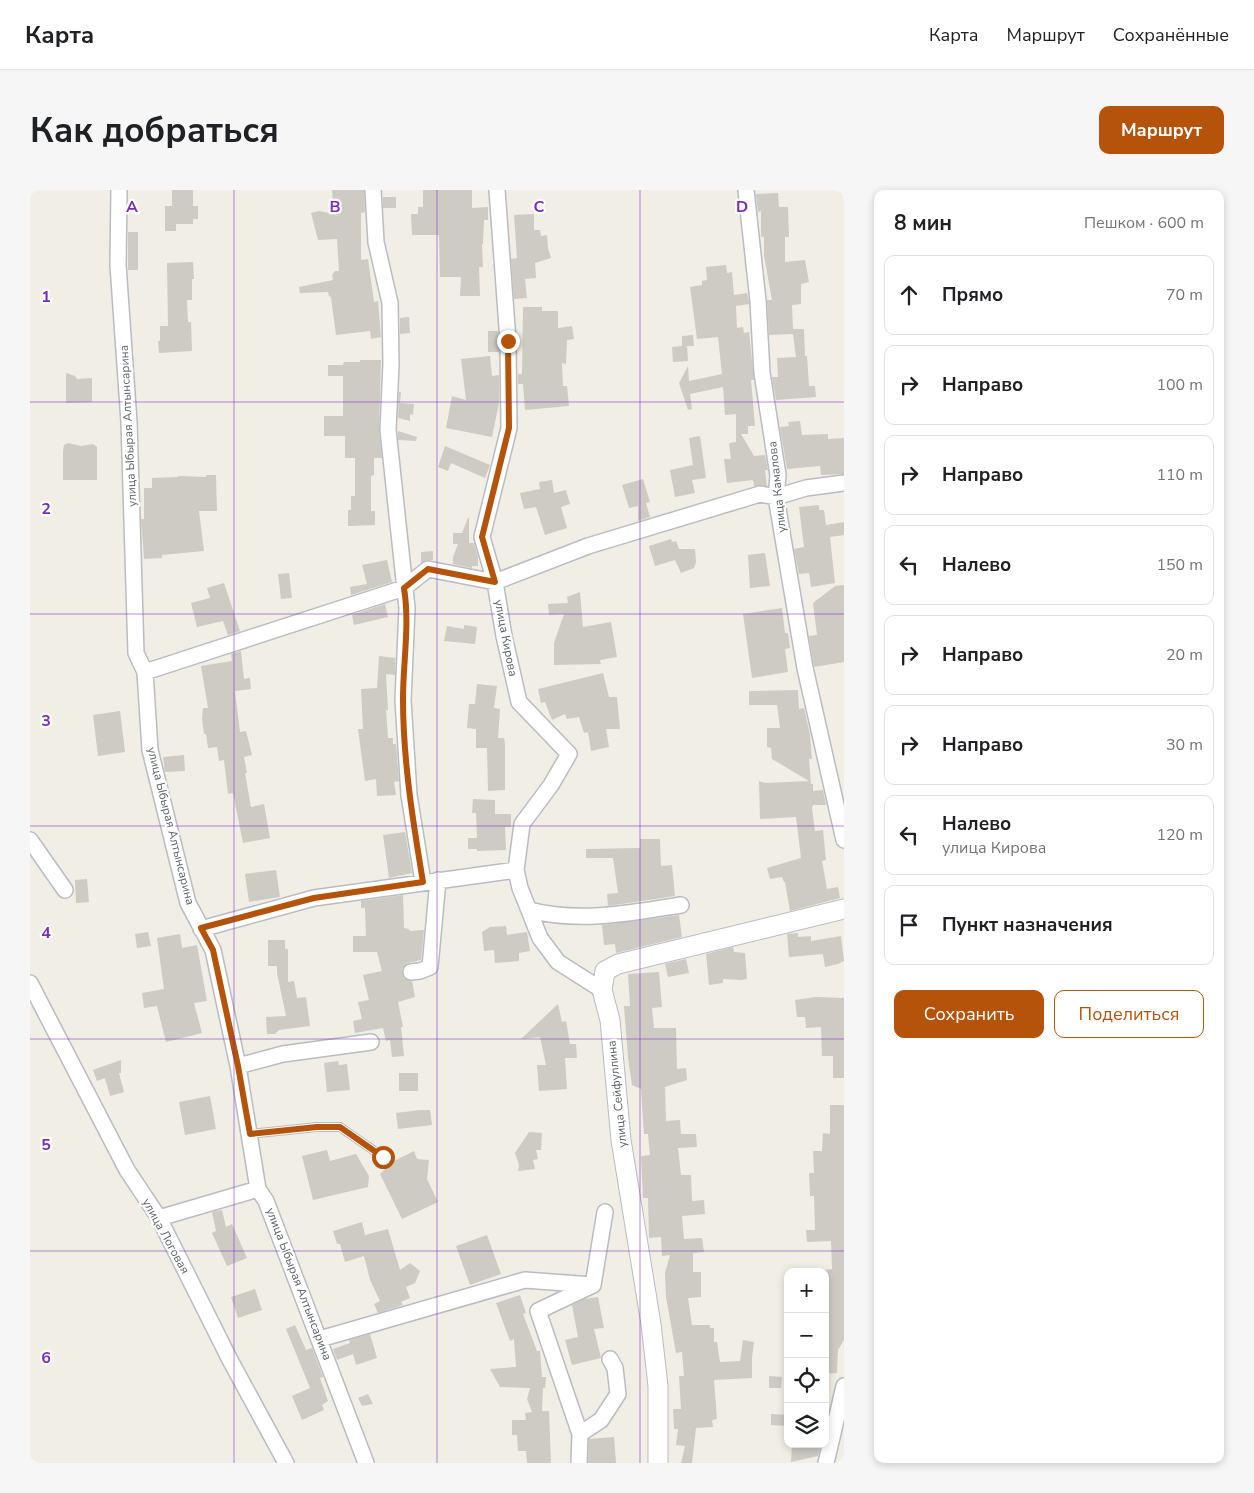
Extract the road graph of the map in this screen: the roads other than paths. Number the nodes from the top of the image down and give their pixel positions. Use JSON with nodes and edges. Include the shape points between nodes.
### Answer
{"nodes":[{"id":1,"x":119,"y":190,"type":"edge"},
{"id":2,"x":373,"y":190,"type":"edge"},
{"id":3,"x":497,"y":190,"type":"edge"},
{"id":4,"x":746,"y":190,"type":"edge"},
{"id":5,"x":844,"y":483,"type":"edge"},
{"id":6,"x":776,"y":497,"type":"junction"},
{"id":7,"x":495,"y":582,"type":"junction"},
{"id":8,"x":404,"y":588,"type":"junction"},
{"id":9,"x":145,"y":672,"type":"junction"},
{"id":10,"x":30,"y":840,"type":"edge"},
{"id":11,"x":844,"y":840,"type":"edge"},
{"id":12,"x":516,"y":870,"type":"junction"},
{"id":13,"x":438,"y":880,"type":"junction"},
{"id":14,"x":423,"y":882,"type":"junction"},
{"id":15,"x":65,"y":890,"type":"dead end"},
{"id":16,"x":681,"y":904,"type":"dead end"},
{"id":17,"x":844,"y":909,"type":"edge"},
{"id":18,"x":529,"y":910,"type":"junction"},
{"id":19,"x":201,"y":928,"type":"junction"},
{"id":20,"x":411,"y":972,"type":"dead end"},
{"id":21,"x":30,"y":983,"type":"edge"},
{"id":22,"x":602,"y":990,"type":"junction"},
{"id":23,"x":371,"y":1042,"type":"dead end"},
{"id":24,"x":238,"y":1066,"type":"junction"},
{"id":25,"x":250,"y":1134,"type":"junction"},
{"id":26,"x":383,"y":1157,"type":"dead end"},
{"id":27,"x":258,"y":1189,"type":"junction"},
{"id":28,"x":605,"y":1212,"type":"dead end"},
{"id":29,"x":159,"y":1218,"type":"junction"},
{"id":30,"x":593,"y":1285,"type":"junction"},
{"id":31,"x":320,"y":1339,"type":"junction"},
{"id":32,"x":610,"y":1359,"type":"dead end"},
{"id":33,"x":844,"y":1386,"type":"edge"},
{"id":34,"x":580,"y":1434,"type":"junction"},
{"id":35,"x":286,"y":1463,"type":"edge"},
{"id":36,"x":366,"y":1463,"type":"edge"},
{"id":37,"x":579,"y":1463,"type":"edge"},
{"id":38,"x":658,"y":1463,"type":"edge"},
{"id":39,"x":826,"y":1463,"type":"edge"}],
"edges":[{"from":1,"to":9,"type":"street","name":"улица Ыбырая Алтынсарина","via":[[118,264],[129,422],[136,653]]},
{"from":2,"to":8,"type":"street","via":[[376,242],[390,303],[388,430]]},
{"from":3,"to":7,"type":"street","name":"улица Кирова","via":[[508,341],[509,428],[482,537]]},
{"from":4,"to":6,"type":"street","name":"улица Камалова","via":[[762,373],[778,475]]},
{"from":5,"to":6,"type":"street","via":[[806,488]]},
{"from":6,"to":7,"type":"street","via":[[760,494],[588,546]]},
{"from":6,"to":11,"type":"street","name":"улица Камалова","via":[[805,668]]},
{"from":7,"to":8,"type":"street","via":[[428,569]]},
{"from":7,"to":12,"type":"street","name":"улица Кирова","via":[[519,702],[569,754],[522,824]]},
{"from":8,"to":9,"type":"street"},
{"from":8,"to":14,"type":"street","via":[[407,608],[403,700],[409,795]]},
{"from":9,"to":19,"type":"street","name":"улица Ыбырая Алтынсарина","via":[[150,750],[188,903]]},
{"from":10,"to":15,"type":"street"},
{"from":12,"to":13,"type":"street"},
{"from":12,"to":18,"type":"street","name":"улица Кирова"},
{"from":13,"to":14,"type":"street"},
{"from":13,"to":20,"type":"street","via":[[430,967]]},
{"from":14,"to":19,"type":"street","via":[[314,898]]},
{"from":16,"to":18,"type":"street","via":[[621,914],[571,916]]},
{"from":17,"to":22,"type":"street","via":[[618,964],[605,971]]},
{"from":18,"to":22,"type":"street","name":"улица Кирова","via":[[540,938],[558,962]]},
{"from":19,"to":24,"type":"street","name":"улица Ыбырая Алтынсарина","via":[[213,950]]},
{"from":21,"to":29,"type":"street","name":"улица Логовая","via":[[127,1170]]},
{"from":22,"to":38,"type":"street","name":"улица Сейфуллина","via":[[610,1020],[621,1140],[651,1324],[658,1386]]},
{"from":23,"to":24,"type":"street","via":[[283,1054]]},
{"from":24,"to":25,"type":"street","name":"улица Ыбырая Алтынсарина"},
{"from":25,"to":26,"type":"lane","via":[[340,1127]]},
{"from":25,"to":27,"type":"street","name":"улица Ыбырая Алтынсарина"},
{"from":27,"to":29,"type":"street"},
{"from":27,"to":31,"type":"street","name":"улица Ыбырая Алтынсарина","via":[[266,1201]]},
{"from":28,"to":30,"type":"street"},
{"from":29,"to":35,"type":"street","name":"улица Логовая"},
{"from":30,"to":31,"type":"street","via":[[525,1280]]},
{"from":30,"to":34,"type":"street","via":[[538,1312]]},
{"from":31,"to":36,"type":"street","name":"улица Ыбырая Алтынсарина"},
{"from":32,"to":34,"type":"street","via":[[615,1368],[618,1394],[602,1420]]},
{"from":33,"to":39,"type":"street"},
{"from":34,"to":37,"type":"street"}]}
